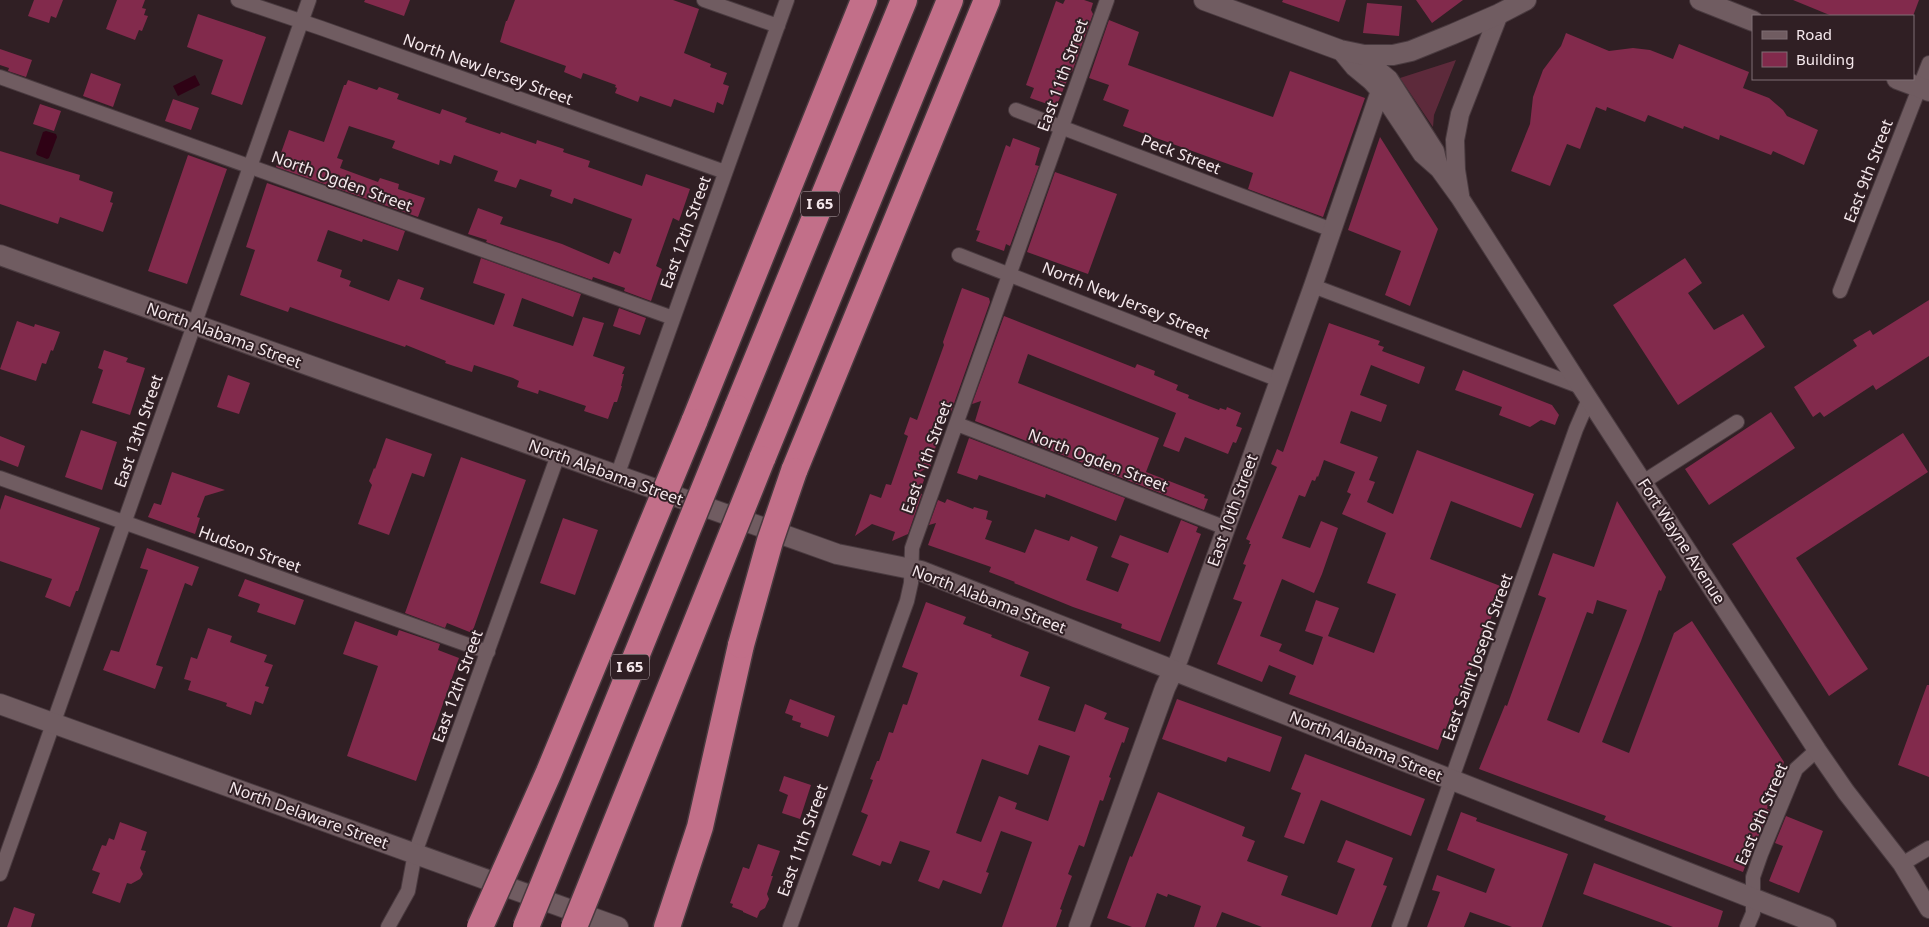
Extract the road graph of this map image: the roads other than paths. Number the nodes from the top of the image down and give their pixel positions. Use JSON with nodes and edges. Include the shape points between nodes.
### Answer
{"nodes":[{"id":1,"x":238,"y":0,"type":"edge"},
{"id":2,"x":309,"y":0,"type":"edge"},
{"id":3,"x":704,"y":0,"type":"edge"},
{"id":4,"x":788,"y":0,"type":"edge"},
{"id":5,"x":864,"y":0,"type":"edge"},
{"id":6,"x":904,"y":0,"type":"edge"},
{"id":7,"x":950,"y":0,"type":"edge"},
{"id":8,"x":987,"y":0,"type":"edge"},
{"id":9,"x":1107,"y":0,"type":"edge"},
{"id":10,"x":1526,"y":0,"type":"edge"},
{"id":11,"x":1700,"y":0,"type":"edge"},
{"id":12,"x":1206,"y":1,"type":"edge"},
{"id":13,"x":1502,"y":7,"type":"edge"},
{"id":14,"x":1752,"y":21,"type":"edge"},
{"id":15,"x":302,"y":22,"type":"junction"},
{"id":16,"x":778,"y":26,"type":"junction"},
{"id":17,"x":1340,"y":50,"type":"junction"},
{"id":18,"x":1929,"y":63,"type":"edge"},
{"id":19,"x":0,"y":78,"type":"edge"},
{"id":20,"x":1900,"y":80,"type":"edge"},
{"id":21,"x":1924,"y":89,"type":"edge"},
{"id":22,"x":1380,"y":91,"type":"junction"},
{"id":23,"x":1016,"y":110,"type":"dead end"},
{"id":24,"x":1062,"y":127,"type":"junction"},
{"id":25,"x":250,"y":167,"type":"junction"},
{"id":26,"x":1439,"y":169,"type":"junction"},
{"id":27,"x":725,"y":172,"type":"junction"},
{"id":28,"x":1460,"y":198,"type":"junction"},
{"id":29,"x":1332,"y":230,"type":"junction"},
{"id":30,"x":0,"y":255,"type":"edge"},
{"id":31,"x":959,"y":255,"type":"dead end"},
{"id":32,"x":1010,"y":273,"type":"junction"},
{"id":33,"x":1313,"y":286,"type":"junction"},
{"id":34,"x":1840,"y":291,"type":"dead end"},
{"id":35,"x":673,"y":318,"type":"junction"},
{"id":36,"x":194,"y":324,"type":"junction"},
{"id":37,"x":1279,"y":380,"type":"junction"},
{"id":38,"x":1585,"y":393,"type":"junction"},
{"id":39,"x":1737,"y":422,"type":"dead end"},
{"id":40,"x":957,"y":424,"type":"junction"},
{"id":41,"x":558,"y":454,"type":"junction"},
{"id":42,"x":617,"y":476,"type":"junction"},
{"id":43,"x":0,"y":478,"type":"edge"},
{"id":44,"x":1643,"y":482,"type":"junction"},
{"id":45,"x":124,"y":522,"type":"junction"},
{"id":46,"x":1226,"y":528,"type":"junction"},
{"id":47,"x":911,"y":568,"type":"junction"},
{"id":48,"x":488,"y":652,"type":"junction"},
{"id":49,"x":1173,"y":671,"type":"junction"},
{"id":50,"x":0,"y":704,"type":"edge"},
{"id":51,"x":53,"y":723,"type":"junction"},
{"id":52,"x":1817,"y":750,"type":"junction"},
{"id":53,"x":1451,"y":780,"type":"junction"},
{"id":54,"x":1929,"y":848,"type":"edge"},
{"id":55,"x":416,"y":853,"type":"junction"},
{"id":56,"x":1902,"y":864,"type":"junction"},
{"id":57,"x":0,"y":874,"type":"edge"},
{"id":58,"x":1753,"y":898,"type":"junction"},
{"id":59,"x":1929,"y":909,"type":"edge"},
{"id":60,"x":388,"y":927,"type":"edge"},
{"id":61,"x":480,"y":927,"type":"edge"},
{"id":62,"x":526,"y":927,"type":"edge"},
{"id":63,"x":574,"y":927,"type":"edge"},
{"id":64,"x":618,"y":927,"type":"edge"},
{"id":65,"x":667,"y":927,"type":"edge"},
{"id":66,"x":790,"y":927,"type":"edge"},
{"id":67,"x":1079,"y":927,"type":"edge"},
{"id":68,"x":1399,"y":927,"type":"edge"},
{"id":69,"x":1747,"y":927,"type":"edge"},
{"id":70,"x":1826,"y":927,"type":"edge"}],
"edges":[{"from":1,"to":15,"type":"street","name":"North New Jersey Street"},
{"from":2,"to":15,"type":"street","name":"East 13th Street"},
{"from":3,"to":16,"type":"street"},
{"from":4,"to":16,"type":"street","name":"East 12th Street"},
{"from":5,"to":61,"type":"highway","bridge":true,"via":[[694,422],[549,772]]},
{"from":6,"to":62,"type":"highway","number":"I 65","bridge":true},
{"from":7,"to":63,"type":"highway","number":"I 65","bridge":true},
{"from":8,"to":65,"type":"highway","bridge":true,"via":[[794,471],[767,549],[741,645],[700,827]]},
{"from":9,"to":24,"type":"street","name":"East 11th Street"},
{"from":10,"to":13,"type":"main road"},
{"from":11,"to":14,"type":"main road"},
{"from":12,"to":17,"type":"main road"},
{"from":13,"to":17,"type":"main road","via":[[1411,51],[1364,55]]},
{"from":13,"to":28,"type":"street","via":[[1460,114],[1454,140]]},
{"from":15,"to":25,"type":"street","name":"East 13th Street"},
{"from":15,"to":27,"type":"street","name":"North New Jersey Street"},
{"from":16,"to":27,"type":"street","name":"East 12th Street"},
{"from":17,"to":22,"type":"street","name":"Fort Wayne Avenue"},
{"from":17,"to":26,"type":"street","name":"Fort Wayne Avenue","via":[[1364,60],[1389,79],[1435,151]]},
{"from":18,"to":21,"type":"street","name":"East 9th Street"},
{"from":19,"to":25,"type":"street","name":"North Ogden Street"},
{"from":20,"to":21,"type":"main road"},
{"from":21,"to":34,"type":"street","name":"East 9th Street"},
{"from":22,"to":26,"type":"street","name":"Fort Wayne Avenue","via":[[1422,154]]},
{"from":22,"to":29,"type":"street","name":"East 10th Street"},
{"from":23,"to":24,"type":"street","name":"Peck Street"},
{"from":24,"to":29,"type":"street","name":"Peck Street"},
{"from":24,"to":32,"type":"street","name":"East 11th Street"},
{"from":25,"to":35,"type":"street","name":"North Ogden Street"},
{"from":25,"to":36,"type":"street","name":"East 13th Street"},
{"from":26,"to":28,"type":"street","name":"Fort Wayne Avenue"},
{"from":27,"to":35,"type":"street","name":"East 12th Street"},
{"from":28,"to":38,"type":"street","name":"Fort Wayne Avenue"},
{"from":29,"to":33,"type":"street","name":"East 10th Street"},
{"from":30,"to":36,"type":"main road","name":"North Alabama Street"},
{"from":31,"to":32,"type":"street","name":"North New Jersey Street"},
{"from":32,"to":37,"type":"street","name":"North New Jersey Street"},
{"from":32,"to":40,"type":"street","name":"East 11th Street"},
{"from":33,"to":37,"type":"street","name":"East 10th Street"},
{"from":33,"to":38,"type":"street"},
{"from":35,"to":42,"type":"street","name":"East 12th Street"},
{"from":36,"to":41,"type":"main road","name":"North Alabama Street"},
{"from":36,"to":45,"type":"street","name":"East 13th Street"},
{"from":37,"to":46,"type":"street","name":"East 10th Street"},
{"from":38,"to":44,"type":"street","name":"Fort Wayne Avenue"},
{"from":38,"to":53,"type":"street","name":"East Saint Joseph Street","via":[[1576,429]]},
{"from":39,"to":44,"type":"street"},
{"from":40,"to":46,"type":"street","name":"North Ogden Street"},
{"from":40,"to":47,"type":"street","name":"East 11th Street","via":[[912,548]]},
{"from":41,"to":42,"type":"main road","name":"North Alabama Street"},
{"from":41,"to":48,"type":"street","name":"East 12th Street"},
{"from":42,"to":47,"type":"main road","name":"North Alabama Street","via":[[837,554]]},
{"from":43,"to":45,"type":"street","name":"Hudson Street"},
{"from":44,"to":52,"type":"street","name":"Fort Wayne Avenue"},
{"from":45,"to":48,"type":"street","name":"Hudson Street"},
{"from":45,"to":51,"type":"street","name":"East 13th Street"},
{"from":46,"to":49,"type":"street","name":"East 10th Street"},
{"from":47,"to":49,"type":"main road","name":"North Alabama Street"},
{"from":47,"to":66,"type":"street","name":"East 11th Street","via":[[907,601]]},
{"from":48,"to":55,"type":"street","name":"East 12th Street"},
{"from":49,"to":53,"type":"main road","name":"North Alabama Street"},
{"from":49,"to":67,"type":"main road","name":"East 10th Street"},
{"from":50,"to":51,"type":"main road","name":"North Delaware Street"},
{"from":51,"to":55,"type":"main road","name":"North Delaware Street"},
{"from":51,"to":57,"type":"street","name":"East 13th Street"},
{"from":52,"to":56,"type":"street","name":"Fort Wayne Avenue"},
{"from":52,"to":58,"type":"street","name":"East 9th Street","via":[[1796,769],[1753,877]]},
{"from":53,"to":58,"type":"main road","name":"North Alabama Street"},
{"from":53,"to":68,"type":"street","name":"East Saint Joseph Street"},
{"from":54,"to":56,"type":"street"},
{"from":55,"to":60,"type":"street","name":"East 12th Street","via":[[408,890]]},
{"from":55,"to":64,"type":"main road","name":"North Delaware Street"},
{"from":56,"to":59,"type":"street","name":"Fort Wayne Avenue"},
{"from":58,"to":69,"type":"street","name":"East 9th Street","via":[[1753,913]]},
{"from":58,"to":70,"type":"main road","name":"North Alabama Street"}]}
